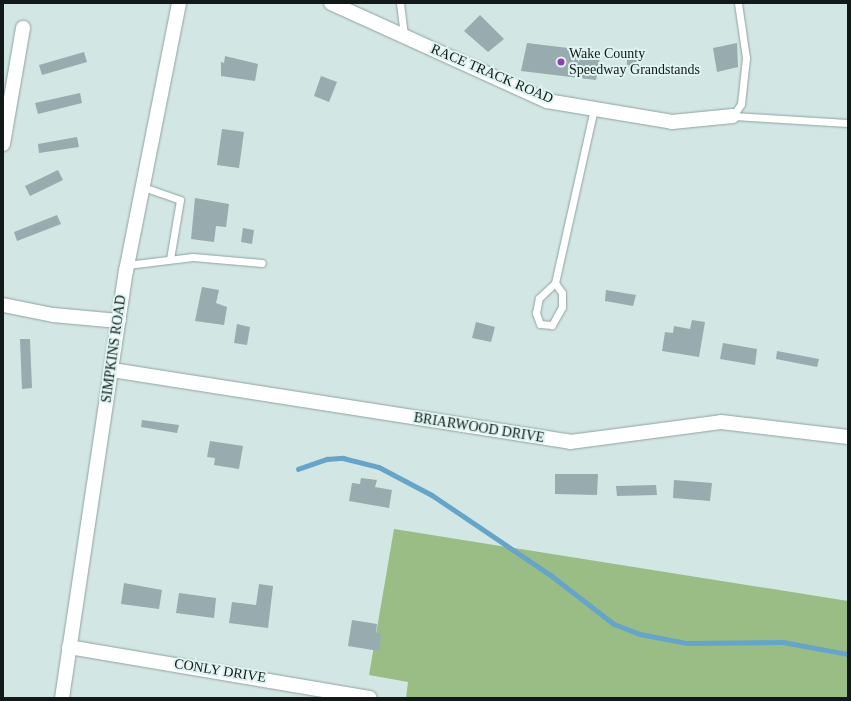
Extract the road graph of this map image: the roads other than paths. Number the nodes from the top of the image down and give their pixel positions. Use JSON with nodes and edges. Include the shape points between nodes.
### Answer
{"nodes":[{"id":1,"x":179,"y":3,"type":"edge"},
{"id":2,"x":331,"y":3,"type":"edge"},
{"id":3,"x":400,"y":3,"type":"edge"},
{"id":4,"x":738,"y":3,"type":"edge"},
{"id":5,"x":23,"y":28,"type":"dead end"},
{"id":6,"x":404,"y":36,"type":"junction"},
{"id":7,"x":594,"y":109,"type":"junction"},
{"id":8,"x":733,"y":116,"type":"junction"},
{"id":9,"x":848,"y":123,"type":"edge"},
{"id":10,"x":3,"y":144,"type":"edge"},
{"id":11,"x":143,"y":186,"type":"junction"},
{"id":12,"x":170,"y":259,"type":"junction"},
{"id":13,"x":262,"y":263,"type":"dead end"},
{"id":14,"x":127,"y":265,"type":"junction"},
{"id":15,"x":554,"y":283,"type":"junction"},
{"id":16,"x":3,"y":305,"type":"edge"},
{"id":17,"x":119,"y":321,"type":"junction"},
{"id":18,"x":112,"y":370,"type":"junction"},
{"id":19,"x":848,"y":437,"type":"edge"},
{"id":20,"x":69,"y":647,"type":"junction"},
{"id":21,"x":62,"y":698,"type":"edge"},
{"id":22,"x":370,"y":698,"type":"edge"}],
"edges":[{"from":1,"to":11,"type":"street","name":"SIMPKINS ROAD"},
{"from":2,"to":6,"type":"street","name":"RACE TRACK ROAD"},
{"from":3,"to":6,"type":"lane"},
{"from":4,"to":8,"type":"lane","via":[[746,58],[741,104]]},
{"from":5,"to":10,"type":"street"},
{"from":6,"to":7,"type":"street","name":"RACE TRACK ROAD","via":[[547,101]]},
{"from":7,"to":8,"type":"street","name":"RACE TRACK ROAD","via":[[672,122]]},
{"from":7,"to":15,"type":"lane"},
{"from":8,"to":9,"type":"lane"},
{"from":11,"to":12,"type":"lane","via":[[180,200]]},
{"from":11,"to":14,"type":"street","name":"SIMPKINS ROAD"},
{"from":12,"to":13,"type":"lane","via":[[200,257]]},
{"from":12,"to":14,"type":"lane"},
{"from":14,"to":17,"type":"street","name":"SIMPKINS ROAD"},
{"from":15,"to":15,"type":"lane","via":[[539,298],[536,313],[540,324],[552,325],[562,307],[562,293]]},
{"from":16,"to":17,"type":"street","via":[[53,315]]},
{"from":17,"to":18,"type":"street","name":"SIMPKINS ROAD"},
{"from":18,"to":19,"type":"street","name":"BRIARWOOD DRIVE","via":[[570,442],[721,422]]},
{"from":18,"to":20,"type":"street","name":"SIMPKINS ROAD"},
{"from":20,"to":21,"type":"street","name":"SIMPKINS ROAD"},
{"from":20,"to":22,"type":"street","name":"CONLY DRIVE"}]}
